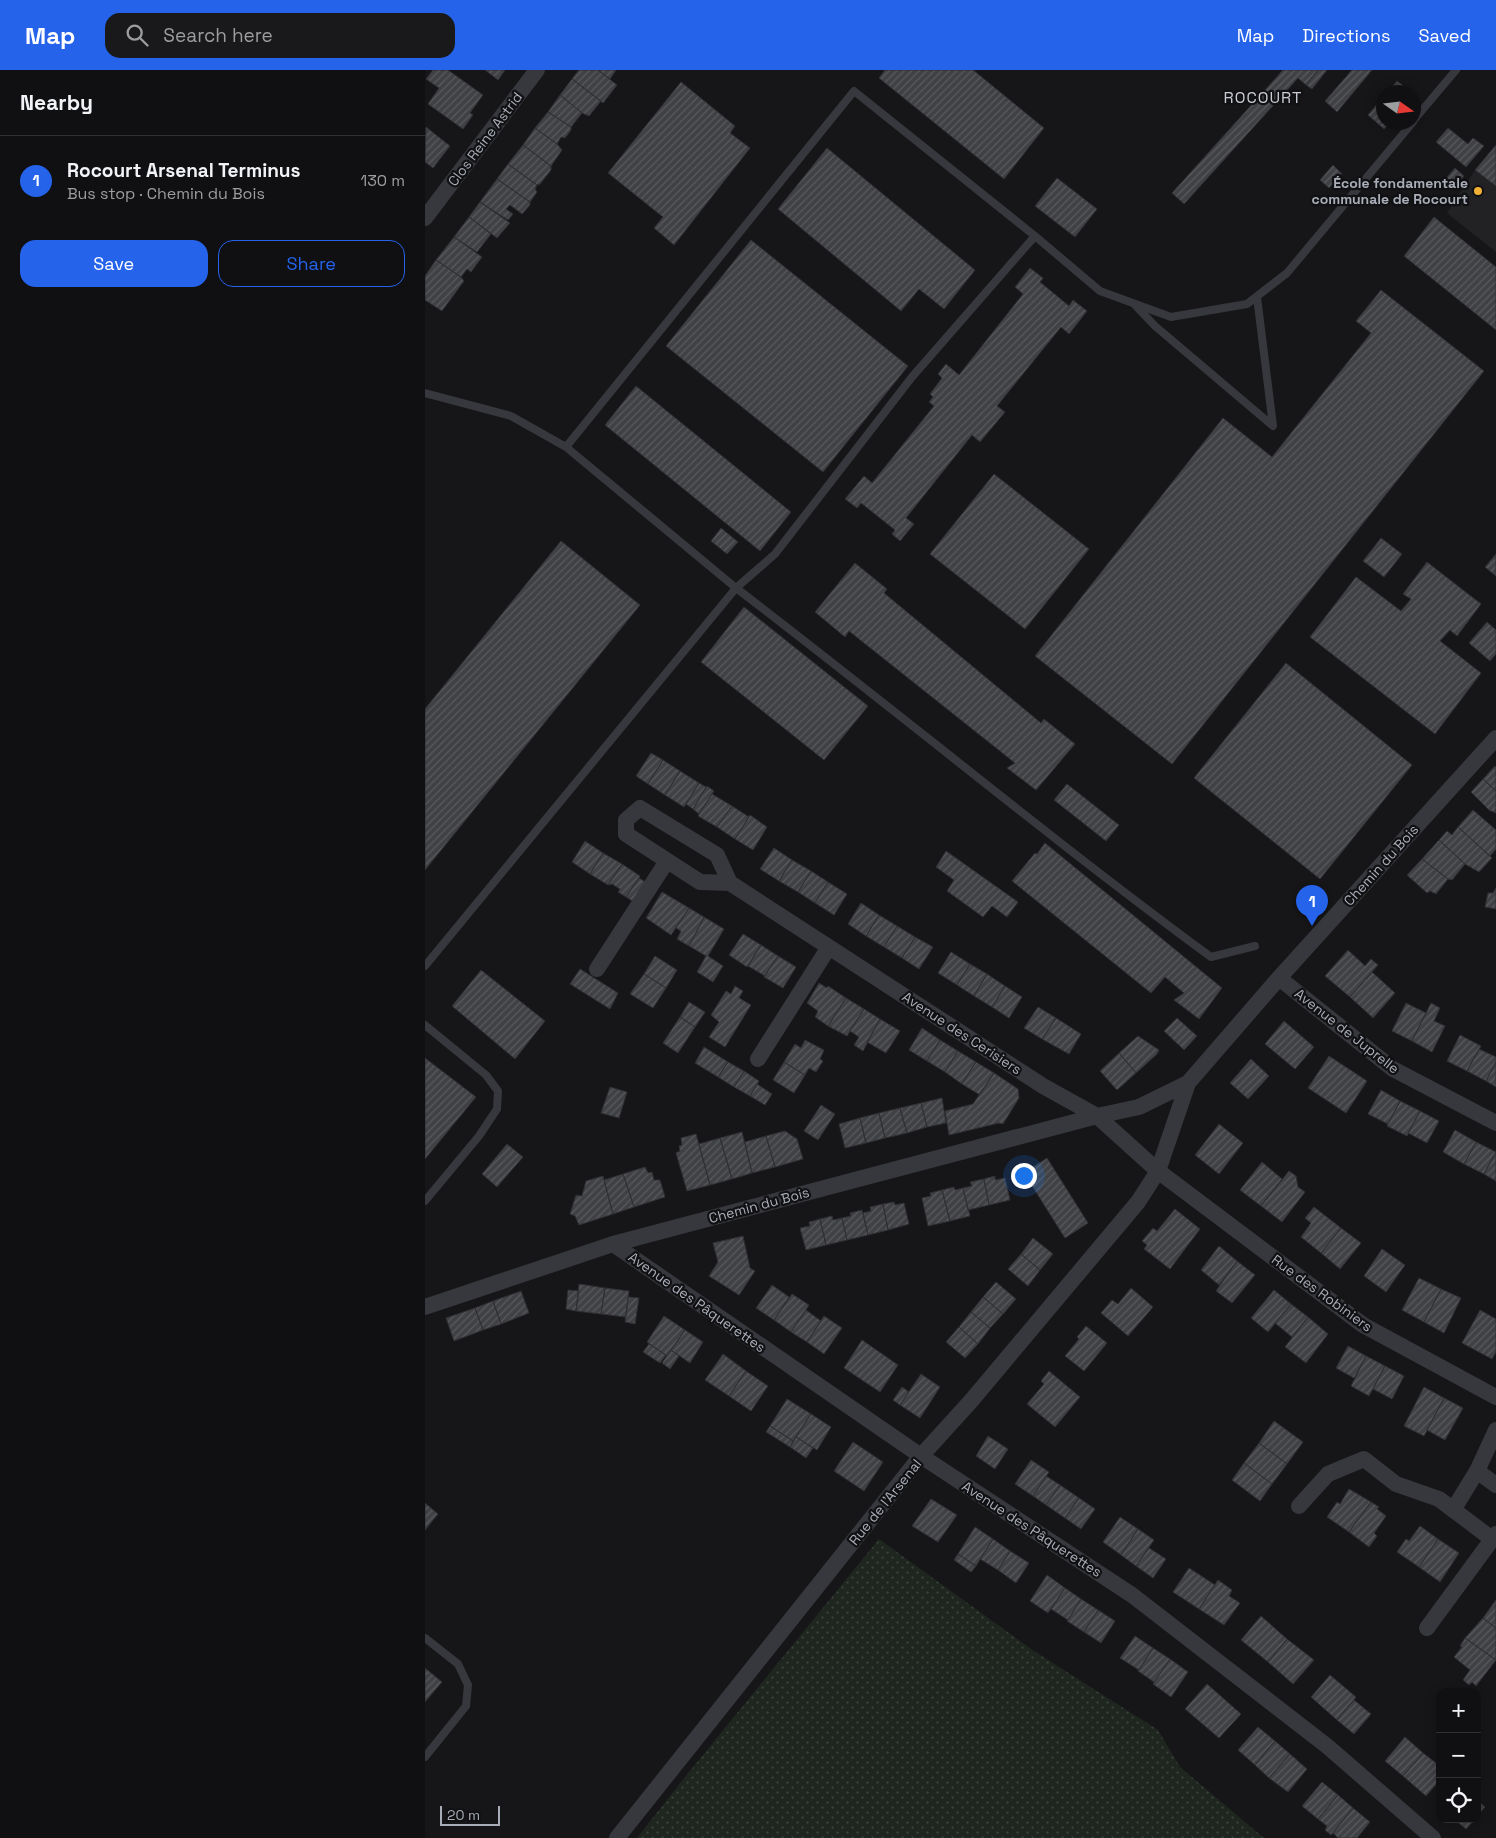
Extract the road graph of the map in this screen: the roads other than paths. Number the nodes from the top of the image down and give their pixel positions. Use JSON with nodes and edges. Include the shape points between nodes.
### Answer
{"nodes":[{"id":1,"x":537,"y":70,"type":"edge"},
{"id":2,"x":1456,"y":70,"type":"edge"},
{"id":3,"x":1421,"y":112,"type":"edge"},
{"id":4,"x":1406,"y":130,"type":"edge"},
{"id":5,"x":427,"y":209,"type":"edge"},
{"id":6,"x":1035,"y":236,"type":"junction"},
{"id":7,"x":1257,"y":297,"type":"junction"},
{"id":8,"x":1133,"y":303,"type":"junction"},
{"id":9,"x":425,"y":393,"type":"edge"},
{"id":10,"x":566,"y":447,"type":"junction"},
{"id":11,"x":736,"y":588,"type":"junction"},
{"id":12,"x":1496,"y":738,"type":"edge"},
{"id":13,"x":667,"y":860,"type":"junction"},
{"id":14,"x":730,"y":883,"type":"junction"},
{"id":15,"x":1255,"y":946,"type":"dead end"},
{"id":16,"x":829,"y":947,"type":"junction"},
{"id":17,"x":425,"y":965,"type":"edge"},
{"id":18,"x":597,"y":969,"type":"dead end"},
{"id":19,"x":1279,"y":978,"type":"junction"},
{"id":20,"x":425,"y":1025,"type":"edge"},
{"id":21,"x":758,"y":1058,"type":"dead end"},
{"id":22,"x":1187,"y":1083,"type":"junction"},
{"id":23,"x":1097,"y":1116,"type":"junction"},
{"id":24,"x":1496,"y":1123,"type":"edge"},
{"id":25,"x":1158,"y":1171,"type":"junction"},
{"id":26,"x":425,"y":1201,"type":"edge"},
{"id":27,"x":613,"y":1244,"type":"junction"},
{"id":28,"x":425,"y":1307,"type":"edge"},
{"id":29,"x":1496,"y":1397,"type":"edge"},
{"id":30,"x":1496,"y":1430,"type":"edge"},
{"id":31,"x":921,"y":1456,"type":"junction"},
{"id":32,"x":1477,"y":1471,"type":"junction"},
{"id":33,"x":1496,"y":1484,"type":"edge"},
{"id":34,"x":1299,"y":1506,"type":"dead end"},
{"id":35,"x":1453,"y":1510,"type":"junction"},
{"id":36,"x":1494,"y":1537,"type":"edge"},
{"id":37,"x":1427,"y":1628,"type":"dead end"},
{"id":38,"x":425,"y":1638,"type":"edge"},
{"id":39,"x":425,"y":1757,"type":"edge"},
{"id":40,"x":617,"y":1838,"type":"edge"},
{"id":41,"x":1433,"y":1838,"type":"edge"}],
"edges":[{"from":1,"to":5,"type":"street","name":"Clos Reine Astrid"},
{"from":2,"to":3,"type":"lane"},
{"from":4,"to":7,"type":"lane","via":[[1287,273]]},
{"from":6,"to":8,"type":"lane","via":[[1100,291]]},
{"from":6,"to":10,"type":"lane","via":[[854,91]]},
{"from":6,"to":11,"type":"lane","via":[[912,377],[775,554]]},
{"from":7,"to":8,"type":"lane","via":[[1247,304],[1171,317]]},
{"from":7,"to":8,"type":"lane","via":[[1273,426],[1155,326]]},
{"from":9,"to":10,"type":"lane","via":[[511,416]]},
{"from":10,"to":11,"type":"lane"},
{"from":11,"to":15,"type":"lane","via":[[1115,887],[1211,957]]},
{"from":11,"to":17,"type":"lane"},
{"from":12,"to":19,"type":"street","name":"Chemin du Bois"},
{"from":13,"to":14,"type":"street","via":[[700,882]]},
{"from":13,"to":14,"type":"street","via":[[626,834],[626,820],[640,808],[717,855]]},
{"from":13,"to":18,"type":"street"},
{"from":14,"to":16,"type":"street","name":"Avenue des Cerisiers"},
{"from":16,"to":21,"type":"street"},
{"from":16,"to":23,"type":"street","name":"Avenue des Cerisiers","via":[[1043,1086]]},
{"from":19,"to":22,"type":"street","name":"Chemin du Bois"},
{"from":19,"to":24,"type":"street","name":"Avenue de Juprelle","via":[[1393,1069]]},
{"from":20,"to":26,"type":"lane","via":[[486,1075],[498,1091],[497,1109]]},
{"from":22,"to":23,"type":"street","name":"Chemin du Bois","via":[[1139,1107]]},
{"from":22,"to":25,"type":"street","name":"Chemin du Bois"},
{"from":23,"to":25,"type":"street"},
{"from":23,"to":27,"type":"street","name":"Chemin du Bois"},
{"from":25,"to":29,"type":"street","name":"Rue des Robiniers","via":[[1363,1325]]},
{"from":25,"to":31,"type":"street","name":"Rue de l'Arsenal","via":[[1138,1202]]},
{"from":27,"to":28,"type":"street","name":"Chemin du Bois"},
{"from":27,"to":31,"type":"street","name":"Avenue des Pâquerettes"},
{"from":30,"to":32,"type":"street"},
{"from":31,"to":40,"type":"street","name":"Rue de l'Arsenal"},
{"from":31,"to":41,"type":"street","name":"Avenue des Pâquerettes","via":[[1132,1595],[1327,1746]]},
{"from":32,"to":33,"type":"street"},
{"from":32,"to":35,"type":"street"},
{"from":34,"to":35,"type":"street","via":[[1328,1474],[1364,1459],[1396,1484],[1439,1499]]},
{"from":35,"to":36,"type":"street"},
{"from":36,"to":37,"type":"street"},
{"from":38,"to":39,"type":"lane","via":[[458,1664],[468,1685],[466,1706]]}]}
